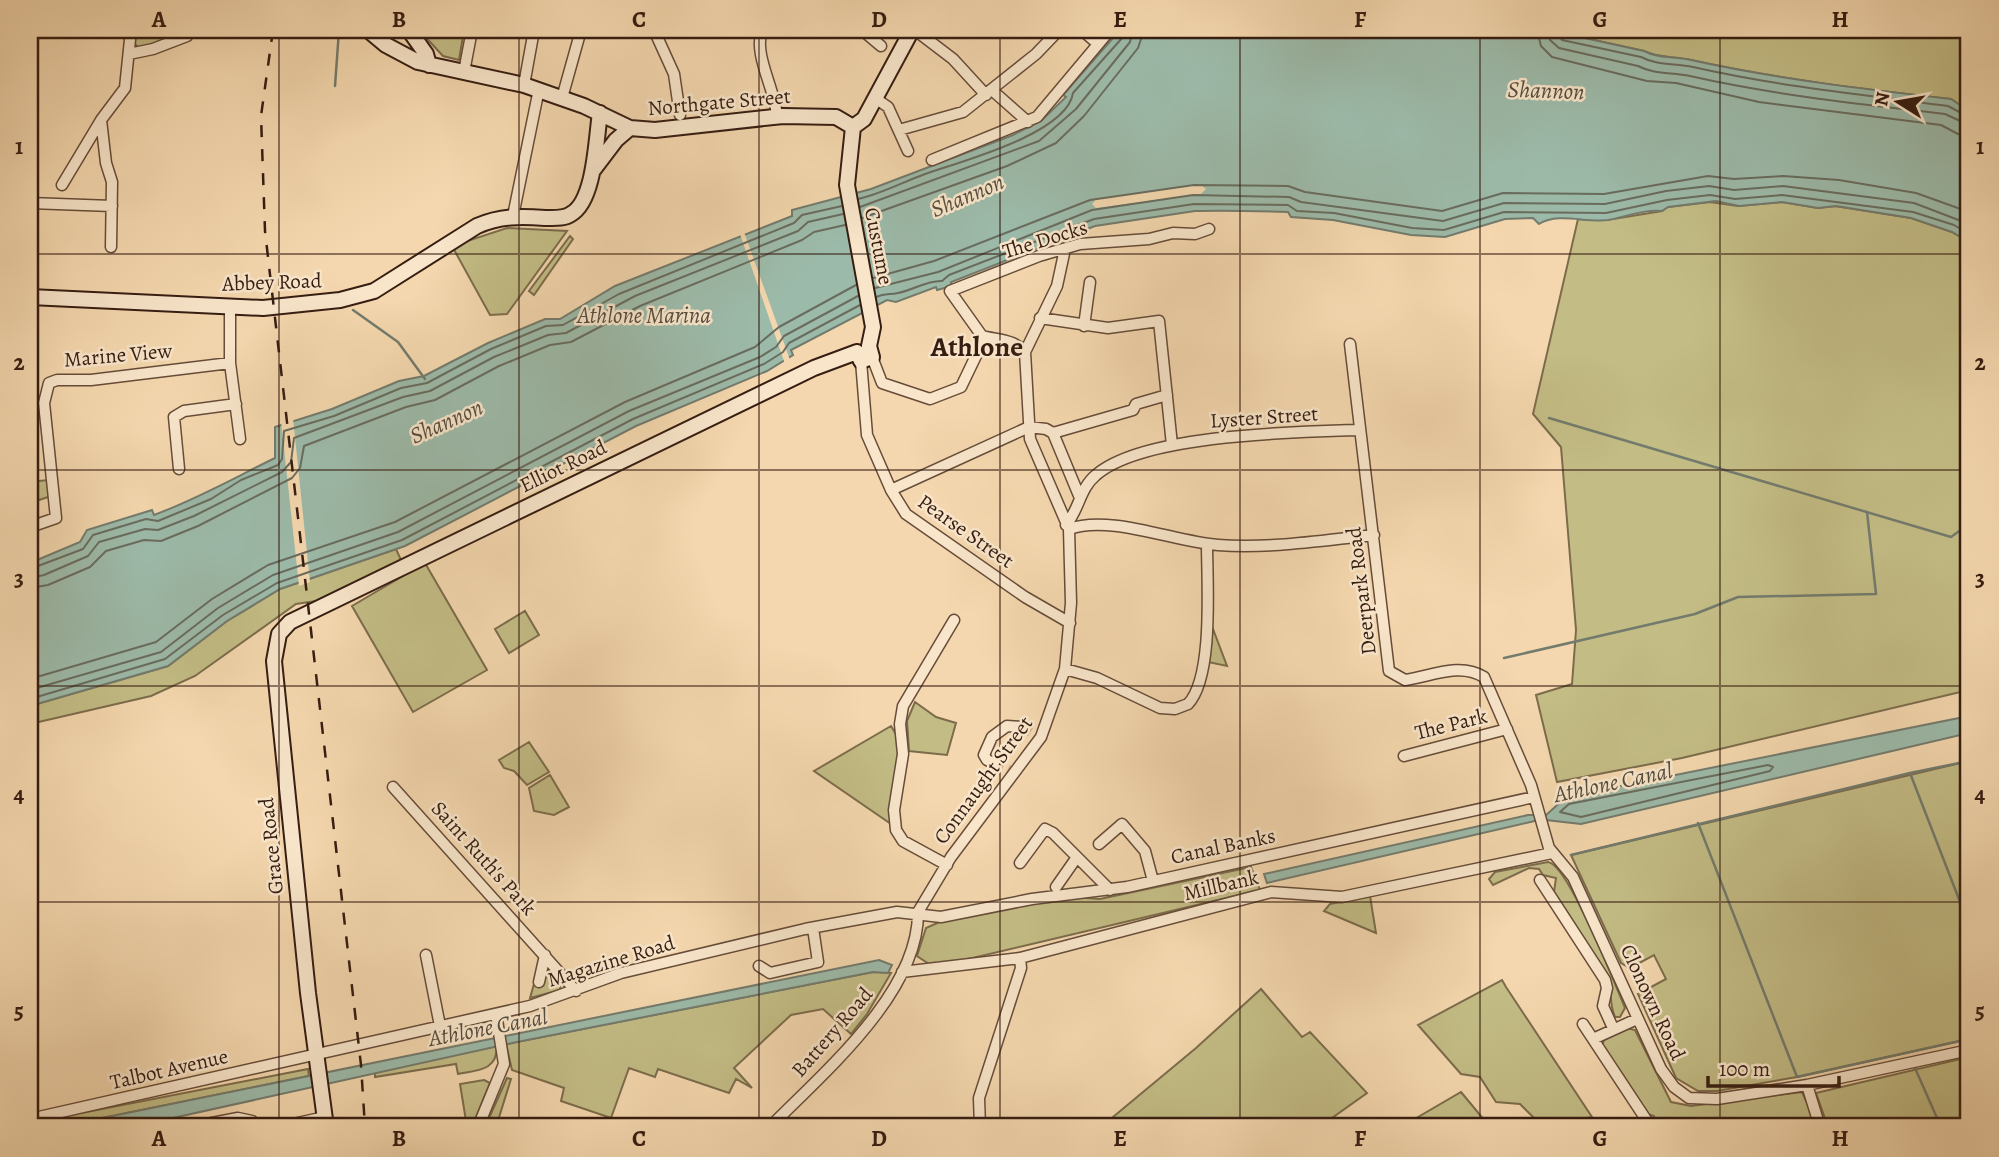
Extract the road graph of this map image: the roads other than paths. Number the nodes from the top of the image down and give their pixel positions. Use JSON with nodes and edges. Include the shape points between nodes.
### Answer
{"nodes":[{"id":1,"x":131,"y":30,"type":"edge"},
{"id":2,"x":190,"y":30,"type":"edge"},
{"id":3,"x":368,"y":30,"type":"edge"},
{"id":4,"x":409,"y":30,"type":"edge"},
{"id":5,"x":472,"y":30,"type":"edge"},
{"id":6,"x":534,"y":30,"type":"edge"},
{"id":7,"x":581,"y":30,"type":"edge"},
{"id":8,"x":654,"y":30,"type":"edge"},
{"id":9,"x":762,"y":30,"type":"edge"},
{"id":10,"x":862,"y":30,"type":"edge"},
{"id":11,"x":914,"y":30,"type":"edge"},
{"id":12,"x":1059,"y":30,"type":"edge"},
{"id":13,"x":1082,"y":30,"type":"edge"},
{"id":14,"x":1110,"y":30,"type":"edge"},
{"id":15,"x":1098,"y":44,"type":"junction"},
{"id":16,"x":881,"y":46,"type":"dead end"},
{"id":17,"x":129,"y":54,"type":"junction"},
{"id":18,"x":429,"y":65,"type":"junction"},
{"id":19,"x":464,"y":72,"type":"junction"},
{"id":20,"x":523,"y":85,"type":"junction"},
{"id":21,"x":539,"y":89,"type":"junction"},
{"id":22,"x":990,"y":93,"type":"junction"},
{"id":23,"x":562,"y":98,"type":"junction"},
{"id":24,"x":875,"y":98,"type":"junction"},
{"id":25,"x":600,"y":113,"type":"junction"},
{"id":26,"x":680,"y":115,"type":"dead end"},
{"id":27,"x":777,"y":116,"type":"junction"},
{"id":28,"x":100,"y":120,"type":"junction"},
{"id":29,"x":1028,"y":122,"type":"junction"},
{"id":30,"x":853,"y":127,"type":"junction"},
{"id":31,"x":630,"y":128,"type":"junction"},
{"id":32,"x":899,"y":131,"type":"junction"},
{"id":33,"x":908,"y":151,"type":"dead end"},
{"id":34,"x":932,"y":160,"type":"dead end"},
{"id":35,"x":592,"y":172,"type":"junction"},
{"id":36,"x":62,"y":185,"type":"dead end"},
{"id":37,"x":31,"y":203,"type":"edge"},
{"id":38,"x":112,"y":206,"type":"junction"},
{"id":39,"x":513,"y":216,"type":"junction"},
{"id":40,"x":1209,"y":229,"type":"dead end"},
{"id":41,"x":111,"y":247,"type":"dead end"},
{"id":42,"x":1065,"y":249,"type":"junction"},
{"id":43,"x":1090,"y":282,"type":"dead end"},
{"id":44,"x":30,"y":298,"type":"edge"},
{"id":45,"x":230,"y":306,"type":"junction"},
{"id":46,"x":1040,"y":318,"type":"junction"},
{"id":47,"x":1084,"y":326,"type":"junction"},
{"id":48,"x":985,"y":337,"type":"junction"},
{"id":49,"x":1350,"y":344,"type":"dead end"},
{"id":50,"x":1025,"y":352,"type":"junction"},
{"id":51,"x":865,"y":354,"type":"junction"},
{"id":52,"x":230,"y":363,"type":"junction"},
{"id":53,"x":1167,"y":395,"type":"junction"},
{"id":54,"x":236,"y":404,"type":"junction"},
{"id":55,"x":1029,"y":427,"type":"junction"},
{"id":56,"x":1359,"y":430,"type":"junction"},
{"id":57,"x":1053,"y":433,"type":"junction"},
{"id":58,"x":240,"y":439,"type":"dead end"},
{"id":59,"x":1172,"y":445,"type":"junction"},
{"id":60,"x":179,"y":469,"type":"dead end"},
{"id":61,"x":891,"y":491,"type":"junction"},
{"id":62,"x":1080,"y":498,"type":"junction"},
{"id":63,"x":30,"y":527,"type":"edge"},
{"id":64,"x":1068,"y":527,"type":"junction"},
{"id":65,"x":1374,"y":535,"type":"junction"},
{"id":66,"x":1207,"y":544,"type":"junction"},
{"id":67,"x":954,"y":620,"type":"dead end"},
{"id":68,"x":290,"y":621,"type":"joint"},
{"id":69,"x":1070,"y":623,"type":"junction"},
{"id":70,"x":1065,"y":669,"type":"junction"},
{"id":71,"x":1021,"y":727,"type":"dead end"},
{"id":72,"x":1507,"y":729,"type":"junction"},
{"id":73,"x":1404,"y":756,"type":"dead end"},
{"id":74,"x":994,"y":763,"type":"dead end"},
{"id":75,"x":393,"y":787,"type":"dead end"},
{"id":76,"x":1536,"y":801,"type":"junction"},
{"id":77,"x":1099,"y":844,"type":"dead end"},
{"id":78,"x":1552,"y":853,"type":"junction"},
{"id":79,"x":1077,"y":857,"type":"junction"},
{"id":80,"x":1020,"y":863,"type":"dead end"},
{"id":81,"x":947,"y":865,"type":"junction"},
{"id":82,"x":1540,"y":880,"type":"dead end"},
{"id":83,"x":1153,"y":881,"type":"junction"},
{"id":84,"x":1056,"y":887,"type":"dead end"},
{"id":85,"x":1110,"y":890,"type":"junction"},
{"id":86,"x":918,"y":912,"type":"junction"},
{"id":87,"x":813,"y":928,"type":"junction"},
{"id":88,"x":426,"y":955,"type":"dead end"},
{"id":89,"x":545,"y":956,"type":"junction"},
{"id":90,"x":1020,"y":958,"type":"junction"},
{"id":91,"x":759,"y":966,"type":"dead end"},
{"id":92,"x":902,"y":970,"type":"junction"},
{"id":93,"x":539,"y":982,"type":"dead end"},
{"id":94,"x":576,"y":991,"type":"junction"},
{"id":95,"x":496,"y":1014,"type":"junction"},
{"id":96,"x":1637,"y":1019,"type":"junction"},
{"id":97,"x":1583,"y":1024,"type":"dead end"},
{"id":98,"x":440,"y":1026,"type":"junction"},
{"id":99,"x":1613,"y":1028,"type":"junction"},
{"id":100,"x":1593,"y":1039,"type":"junction"},
{"id":101,"x":1969,"y":1050,"type":"edge"},
{"id":102,"x":317,"y":1063,"type":"junction"},
{"id":103,"x":1807,"y":1085,"type":"junction"},
{"id":104,"x":30,"y":1119,"type":"edge"},
{"id":105,"x":1647,"y":1121,"type":"dead end"},
{"id":106,"x":326,"y":1122,"type":"edge"},
{"id":107,"x":191,"y":1127,"type":"edge"},
{"id":108,"x":257,"y":1127,"type":"edge"},
{"id":109,"x":279,"y":1127,"type":"edge"},
{"id":110,"x":478,"y":1127,"type":"edge"},
{"id":111,"x":770,"y":1127,"type":"edge"},
{"id":112,"x":980,"y":1127,"type":"edge"},
{"id":113,"x":1820,"y":1127,"type":"edge"}],
"edges":[{"from":1,"to":17,"type":"street"},
{"from":2,"to":17,"type":"street","via":[[187,36]]},
{"from":3,"to":18,"type":"main road","name":"Northgate Street","via":[[404,56]]},
{"from":4,"to":18,"type":"main road"},
{"from":5,"to":19,"type":"street"},
{"from":6,"to":20,"type":"street"},
{"from":7,"to":23,"type":"street"},
{"from":8,"to":26,"type":"street","via":[[674,74]]},
{"from":9,"to":27,"type":"street","via":[[760,51]]},
{"from":10,"to":16,"type":"street"},
{"from":11,"to":22,"type":"street"},
{"from":11,"to":24,"type":"main road","via":[[893,56]]},
{"from":12,"to":22,"type":"street"},
{"from":13,"to":15,"type":"street"},
{"from":14,"to":15,"type":"street"},
{"from":15,"to":29,"type":"street","via":[[1043,112]]},
{"from":17,"to":28,"type":"street","via":[[125,88]]},
{"from":18,"to":19,"type":"main road","name":"Northgate Street"},
{"from":19,"to":20,"type":"main road","name":"Northgate Street"},
{"from":20,"to":21,"type":"main road","name":"Northgate Street"},
{"from":21,"to":23,"type":"main road","name":"Northgate Street"},
{"from":21,"to":39,"type":"street"},
{"from":22,"to":29,"type":"street"},
{"from":22,"to":32,"type":"street","via":[[963,112]]},
{"from":23,"to":25,"type":"main road","name":"Northgate Street"},
{"from":24,"to":30,"type":"main road","via":[[864,119]]},
{"from":24,"to":32,"type":"street","via":[[888,107]]},
{"from":25,"to":31,"type":"main road","name":"Northgate Street"},
{"from":25,"to":35,"type":"main road","name":"Abbey Road"},
{"from":27,"to":30,"type":"main road","name":"Northgate Street","via":[[836,117]]},
{"from":27,"to":31,"type":"main road","name":"Northgate Street","via":[[655,130]]},
{"from":28,"to":36,"type":"street"},
{"from":28,"to":38,"type":"street","via":[[106,165],[112,176]]},
{"from":29,"to":34,"type":"street"},
{"from":30,"to":51,"type":"main road","name":"Custume","via":[[847,185],[871,314]]},
{"from":31,"to":35,"type":"main road","name":"Abbey Road"},
{"from":32,"to":33,"type":"street"},
{"from":35,"to":39,"type":"main road","name":"Abbey Road","via":[[582,203],[570,216]]},
{"from":37,"to":38,"type":"street"},
{"from":38,"to":41,"type":"street"},
{"from":39,"to":45,"type":"main road","name":"Abbey Road","via":[[477,226],[374,291],[283,307]]},
{"from":40,"to":42,"type":"street","name":"The Docks"},
{"from":42,"to":46,"type":"street","via":[[1058,286]]},
{"from":42,"to":48,"type":"street","name":"The Docks","via":[[950,291]]},
{"from":43,"to":47,"type":"street"},
{"from":44,"to":45,"type":"main road","name":"Abbey Road"},
{"from":45,"to":52,"type":"street"},
{"from":46,"to":47,"type":"street"},
{"from":46,"to":50,"type":"street"},
{"from":47,"to":53,"type":"street","via":[[1108,328],[1158,321]]},
{"from":48,"to":50,"type":"street","via":[[999,338]]},
{"from":48,"to":51,"type":"street","via":[[961,387],[930,399],[882,383]]},
{"from":49,"to":56,"type":"street","name":"Deerpark Road"},
{"from":50,"to":55,"type":"street"},
{"from":51,"to":61,"type":"street","name":"Pearse Street","via":[[866,430]]},
{"from":51,"to":68,"type":"main road","name":"Elliot Road","via":[[814,368]]},
{"from":52,"to":54,"type":"street"},
{"from":52,"to":63,"type":"street","name":"Marine View","via":[[49,383],[44,403],[57,515]]},
{"from":53,"to":57,"type":"street"},
{"from":53,"to":59,"type":"street"},
{"from":54,"to":58,"type":"street"},
{"from":54,"to":60,"type":"street","via":[[184,411],[174,417]]},
{"from":55,"to":57,"type":"street"},
{"from":55,"to":61,"type":"street"},
{"from":55,"to":64,"type":"street"},
{"from":56,"to":59,"type":"street","name":"Lyster Street"},
{"from":56,"to":65,"type":"street","name":"Deerpark Road"},
{"from":57,"to":62,"type":"street"},
{"from":59,"to":62,"type":"street","name":"Lyster Street","via":[[1105,468],[1090,480]]},
{"from":61,"to":69,"type":"street","name":"Pearse Street","via":[[912,521]]},
{"from":62,"to":64,"type":"street","name":"Lyster Street"},
{"from":64,"to":66,"type":"street","via":[[1101,526]]},
{"from":64,"to":69,"type":"street","name":"Connaught Street"},
{"from":65,"to":66,"type":"street"},
{"from":65,"to":72,"type":"street","name":"Deerpark Road","via":[[1389,671],[1405,680],[1472,670],[1485,677]]},
{"from":66,"to":70,"type":"street","via":[[1207,639],[1194,697],[1188,704],[1160,708],[1097,678]]},
{"from":67,"to":81,"type":"street","via":[[903,706],[903,754],[894,810],[903,841]]},
{"from":68,"to":102,"type":"main road","name":"Grace Road","via":[[279,634],[274,660]]},
{"from":69,"to":70,"type":"street","name":"Connaught Street"},
{"from":70,"to":81,"type":"street","name":"Connaught Street","via":[[1051,718]]},
{"from":71,"to":74,"type":"street","via":[[1007,726],[992,737],[984,755]]},
{"from":72,"to":73,"type":"street","name":"The Park"},
{"from":72,"to":76,"type":"street","name":"Deerpark Road"},
{"from":75,"to":89,"type":"street","name":"Saint Ruth's Park"},
{"from":76,"to":78,"type":"street","name":"Deerpark Road"},
{"from":76,"to":83,"type":"street","name":"Canal Banks"},
{"from":77,"to":83,"type":"street","via":[[1122,824],[1145,851]]},
{"from":78,"to":90,"type":"street","name":"Millbank","via":[[1342,897],[1271,892]]},
{"from":78,"to":96,"type":"street","name":"Clonown Road","via":[[1573,877]]},
{"from":79,"to":80,"type":"street","via":[[1045,829]]},
{"from":79,"to":84,"type":"street"},
{"from":79,"to":85,"type":"street"},
{"from":81,"to":86,"type":"street","name":"Connaught Street"},
{"from":82,"to":99,"type":"street","via":[[1602,973],[1607,988],[1602,1006]]},
{"from":83,"to":85,"type":"street","name":"Canal Banks"},
{"from":85,"to":86,"type":"street","name":"Canal Banks","via":[[941,917]]},
{"from":86,"to":87,"type":"street","name":"Magazine Road"},
{"from":86,"to":92,"type":"street","name":"Battery Road","via":[[918,927]]},
{"from":87,"to":91,"type":"street","via":[[818,962],[770,973]]},
{"from":87,"to":94,"type":"street","name":"Magazine Road","via":[[621,973]]},
{"from":88,"to":98,"type":"street"},
{"from":89,"to":93,"type":"street"},
{"from":89,"to":94,"type":"street","name":"Saint Ruth's Park"},
{"from":90,"to":92,"type":"street","name":"Millbank"},
{"from":90,"to":112,"type":"street","via":[[1021,968],[978,1101]]},
{"from":92,"to":111,"type":"street","name":"Battery Road","via":[[863,1031]]},
{"from":94,"to":95,"type":"street","name":"Magazine Road"},
{"from":95,"to":98,"type":"street","name":"Magazine Road"},
{"from":95,"to":110,"type":"street","via":[[504,1064]]},
{"from":96,"to":99,"type":"street"},
{"from":96,"to":103,"type":"street","name":"Clonown Road","via":[[1661,1069],[1689,1098],[1717,1100]]},
{"from":97,"to":100,"type":"street"},
{"from":98,"to":102,"type":"street","name":"Magazine Road"},
{"from":99,"to":100,"type":"street"},
{"from":100,"to":105,"type":"street"},
{"from":101,"to":103,"type":"street","name":"Clonown Road"},
{"from":102,"to":104,"type":"street","name":"Talbot Avenue"},
{"from":102,"to":106,"type":"main road","name":"Grace Road"},
{"from":103,"to":113,"type":"street"},
{"from":106,"to":109,"type":"street"},
{"from":107,"to":108,"type":"street","via":[[238,1118]]}]}
